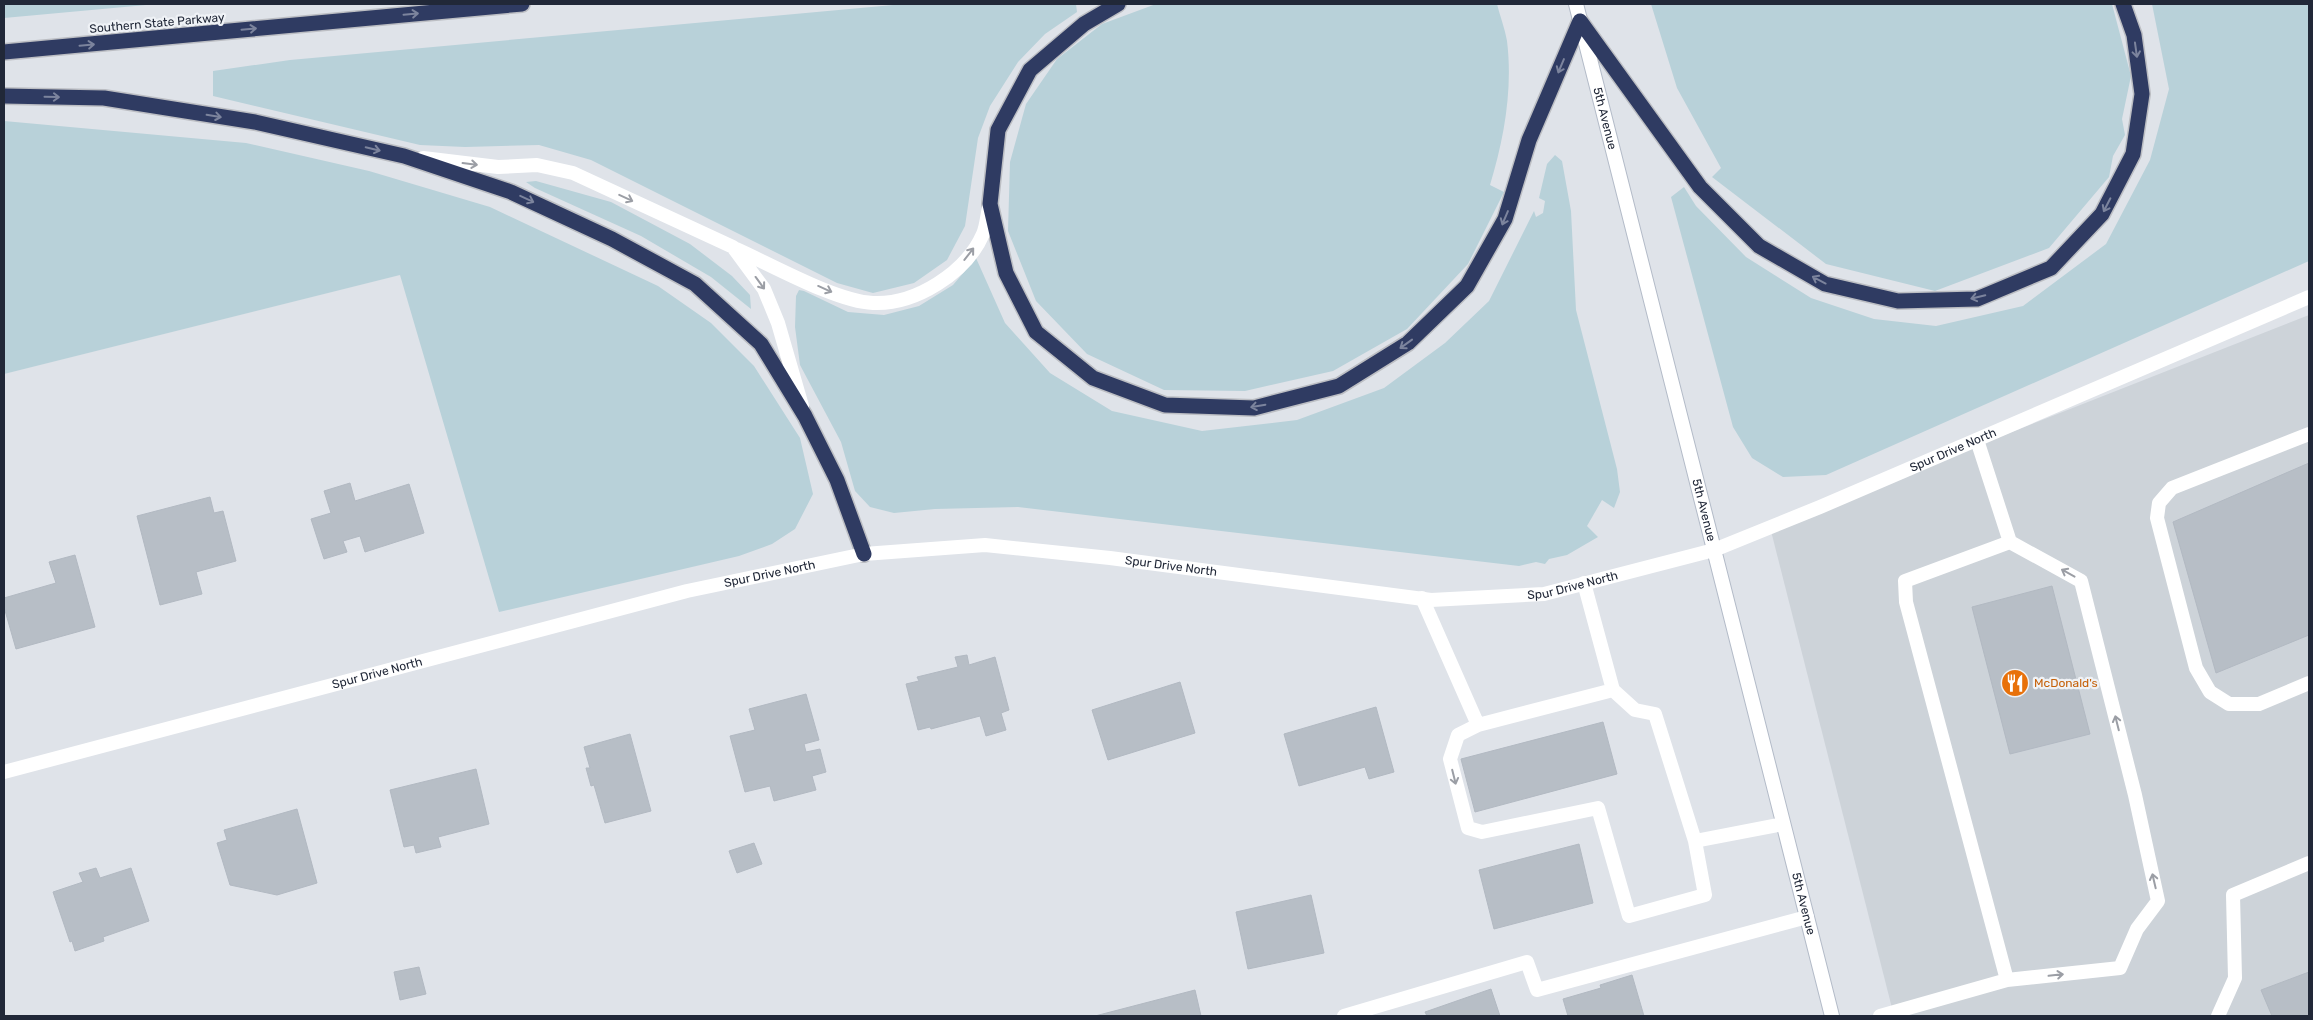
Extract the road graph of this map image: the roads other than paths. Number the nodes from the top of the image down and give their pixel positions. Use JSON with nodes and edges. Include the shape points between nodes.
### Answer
{"nodes":[{"id":1,"x":522,"y":4,"type":"edge"},
{"id":2,"x":1118,"y":4,"type":"edge"},
{"id":3,"x":1576,"y":4,"type":"edge"},
{"id":4,"x":2123,"y":4,"type":"edge"},
{"id":5,"x":1580,"y":21,"type":"junction"},
{"id":6,"x":4,"y":52,"type":"edge"},
{"id":7,"x":4,"y":96,"type":"edge"},
{"id":8,"x":404,"y":156,"type":"junction"},
{"id":9,"x":990,"y":204,"type":"junction"},
{"id":10,"x":733,"y":247,"type":"junction"},
{"id":11,"x":2309,"y":297,"type":"edge"},
{"id":12,"x":806,"y":416,"type":"junction"},
{"id":13,"x":2309,"y":434,"type":"edge"},
{"id":14,"x":1977,"y":440,"type":"junction"},
{"id":15,"x":2010,"y":542,"type":"junction"},
{"id":16,"x":1714,"y":550,"type":"junction"},
{"id":17,"x":864,"y":554,"type":"junction"},
{"id":18,"x":1584,"y":584,"type":"junction"},
{"id":19,"x":1422,"y":598,"type":"junction"},
{"id":20,"x":2309,"y":683,"type":"edge"},
{"id":21,"x":1613,"y":690,"type":"junction"},
{"id":22,"x":1478,"y":724,"type":"junction"},
{"id":23,"x":4,"y":772,"type":"edge"},
{"id":24,"x":1783,"y":824,"type":"junction"},
{"id":25,"x":1694,"y":841,"type":"junction"},
{"id":26,"x":2309,"y":863,"type":"edge"},
{"id":27,"x":1807,"y":917,"type":"junction"},
{"id":28,"x":2007,"y":980,"type":"junction"},
{"id":29,"x":1344,"y":1016,"type":"edge"},
{"id":30,"x":1832,"y":1016,"type":"edge"},
{"id":31,"x":1880,"y":1016,"type":"edge"},
{"id":32,"x":2218,"y":1016,"type":"edge"}],
"edges":[{"from":6,"to":1,"type":"highway","name":"Southern State Parkway","one_way":true},
{"from":2,"to":9,"type":"highway","via":[[1084,24],[1030,70],[998,130]]},
{"from":3,"to":5,"type":"street","name":"5th Avenue"},
{"from":4,"to":5,"type":"highway","one_way":true,"via":[[2134,35],[2142,94],[2133,154],[2102,214],[2051,268],[1977,299],[1898,301],[1826,284],[1759,246],[1700,187]]},
{"from":5,"to":9,"type":"highway","one_way":true,"via":[[1529,140],[1505,220],[1467,286],[1408,343],[1339,386],[1254,408],[1184,406],[1165,405],[1093,378],[1036,332],[1006,273]]},
{"from":5,"to":16,"type":"street","name":"5th Avenue"},
{"from":7,"to":8,"type":"highway","one_way":true,"via":[[104,98],[255,122]]},
{"from":8,"to":10,"type":"street","one_way":true,"via":[[498,167],[538,166],[573,173]]},
{"from":8,"to":12,"type":"highway","one_way":true,"via":[[511,192],[612,239],[695,284],[761,344]]},
{"from":10,"to":9,"type":"street","one_way":true,"via":[[836,294],[873,303],[913,297],[947,278],[968,255],[983,234]]},
{"from":10,"to":12,"type":"street","one_way":true,"via":[[764,289],[778,323]]},
{"from":11,"to":14,"type":"street","name":"Spur Drive North"},
{"from":12,"to":17,"type":"highway","via":[[838,480]]},
{"from":13,"to":20,"type":"street","via":[[2172,488],[2160,503],[2157,518],[2196,668],[2210,692],[2229,704],[2259,704]]},
{"from":14,"to":15,"type":"street"},
{"from":14,"to":16,"type":"street","name":"Spur Drive North"},
{"from":15,"to":28,"type":"street","via":[[1905,581],[1906,602]]},
{"from":28,"to":15,"type":"street","one_way":true,"via":[[2120,968],[2138,930],[2158,901],[2082,581]]},
{"from":16,"to":18,"type":"street","name":"Spur Drive North"},
{"from":16,"to":24,"type":"street","name":"5th Avenue"},
{"from":17,"to":19,"type":"street","name":"Spur Drive North","via":[[985,545]]},
{"from":17,"to":23,"type":"street","name":"Spur Drive North","via":[[687,591]]},
{"from":18,"to":19,"type":"street","name":"Spur Drive North","via":[[1544,594]]},
{"from":18,"to":21,"type":"street"},
{"from":19,"to":22,"type":"street"},
{"from":21,"to":22,"type":"street"},
{"from":21,"to":25,"type":"street","via":[[1635,710],[1656,714]]},
{"from":22,"to":25,"type":"street","one_way":true,"via":[[1458,735],[1450,759],[1468,828],[1482,832],[1598,808],[1629,916],[1705,895]]},
{"from":24,"to":25,"type":"street"},
{"from":24,"to":27,"type":"street","name":"5th Avenue"},
{"from":26,"to":32,"type":"street","via":[[2233,895],[2235,978]]},
{"from":27,"to":29,"type":"street","via":[[1537,990],[1527,962]]},
{"from":27,"to":30,"type":"street","name":"5th Avenue"},
{"from":28,"to":31,"type":"street"}]}
